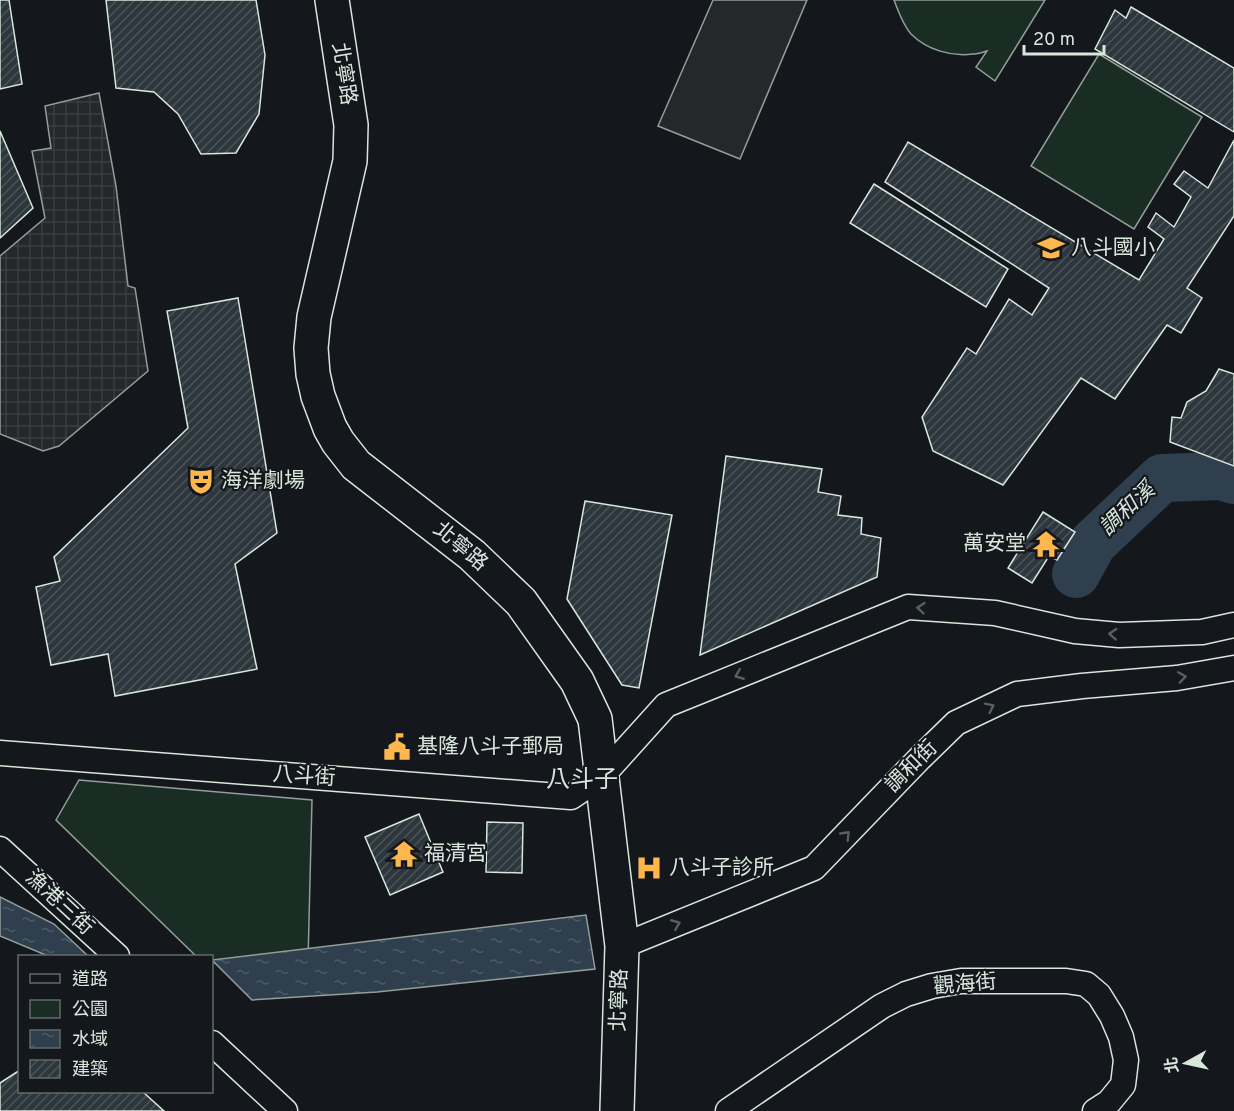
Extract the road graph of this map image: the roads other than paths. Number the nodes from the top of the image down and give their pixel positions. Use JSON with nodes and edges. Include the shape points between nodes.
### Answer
{"nodes":[{"id":1,"x":332,"y":0,"type":"edge"},
{"id":2,"x":1234,"y":625,"type":"edge"},
{"id":3,"x":1234,"y":668,"type":"edge"},
{"id":4,"x":0,"y":753,"type":"edge"},
{"id":5,"x":602,"y":776,"type":"junction"},
{"id":6,"x":0,"y":849,"type":"edge"},
{"id":7,"x":622,"y":946,"type":"junction"},
{"id":8,"x":115,"y":955,"type":"edge"},
{"id":9,"x":213,"y":1044,"type":"edge"},
{"id":10,"x":285,"y":1111,"type":"edge"},
{"id":11,"x":617,"y":1111,"type":"edge"},
{"id":12,"x":728,"y":1111,"type":"edge"},
{"id":13,"x":1095,"y":1111,"type":"edge"}],
"edges":[{"from":1,"to":5,"type":"main road","name":"北寧路","via":[[351,125],[350,161],[314,317],[311,348],[318,396],[330,428],[357,465],[472,555],[521,602],[577,681],[595,719]]},
{"from":2,"to":5,"type":"street","one_way":true,"via":[[1202,632],[1119,635],[1074,631],[995,613],[908,607],[666,705]]},
{"from":7,"to":3,"type":"street","name":"調和街","one_way":true,"via":[[814,868],[956,723],[1017,694],[1177,678]]},
{"from":4,"to":5,"type":"street","name":"八斗街","via":[[571,797]]},
{"from":5,"to":7,"type":"main road","name":"北寧路"},
{"from":6,"to":8,"type":"street","name":"漁港三街"},
{"from":7,"to":11,"type":"main road","name":"北寧路"},
{"from":9,"to":10,"type":"street"},
{"from":12,"to":13,"type":"street","name":"觀海街","via":[[882,1006],[906,994],[961,981],[1066,981],[1086,984],[1099,995],[1124,1049],[1123,1085]]}]}
